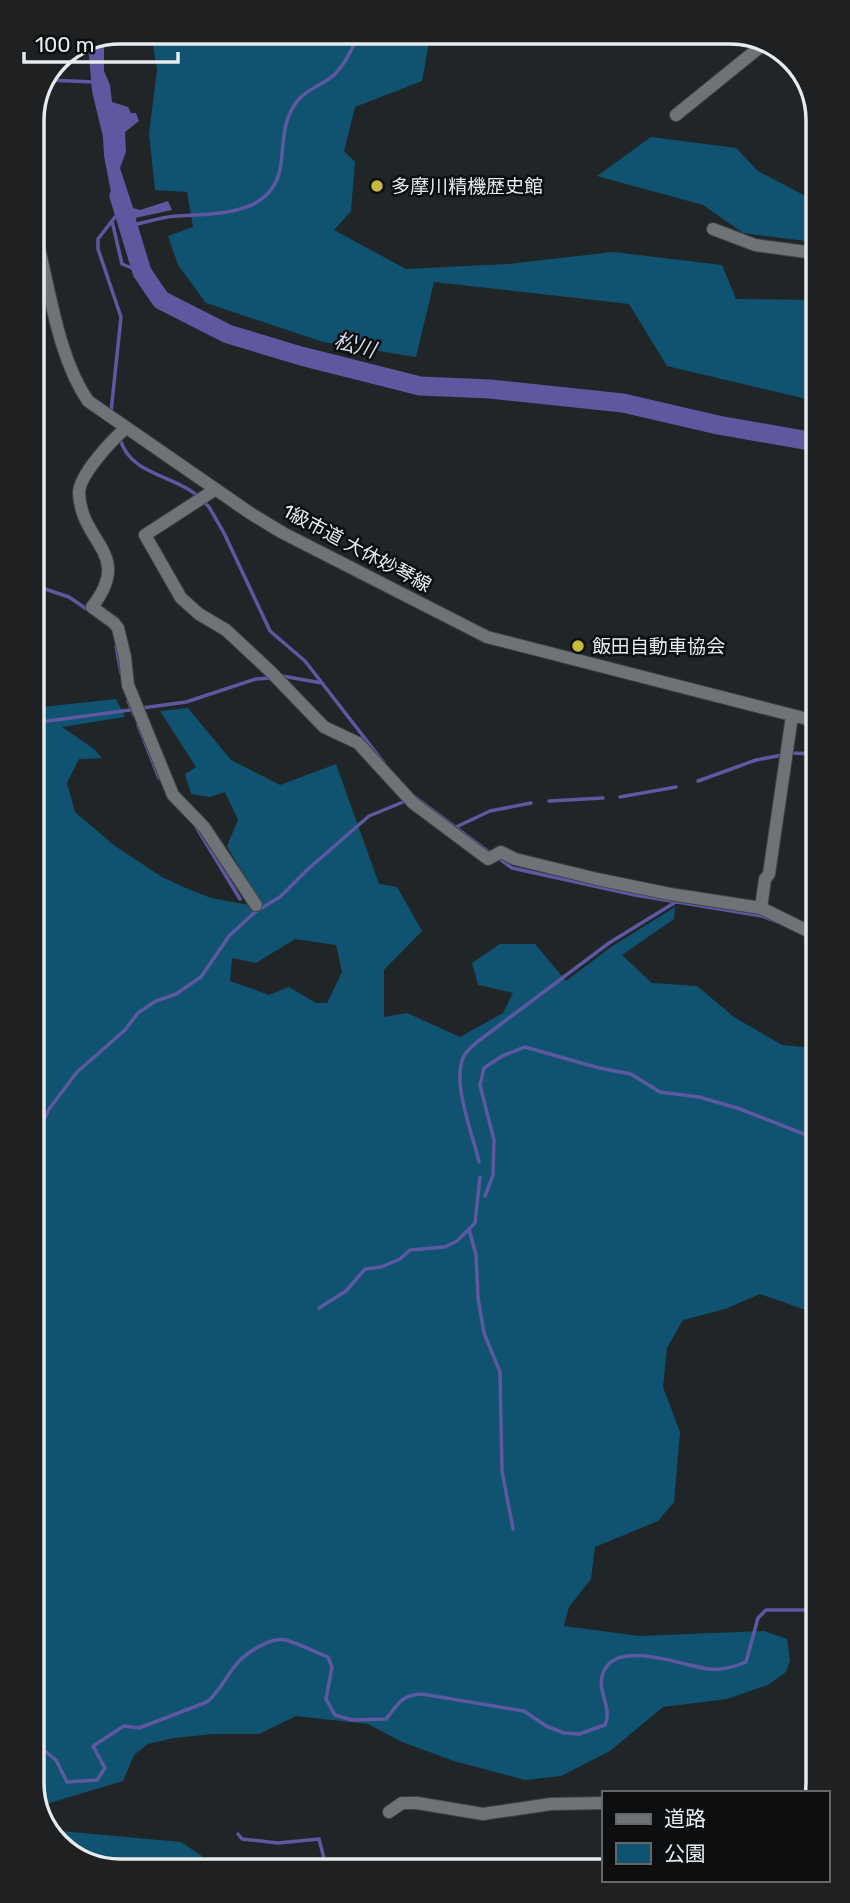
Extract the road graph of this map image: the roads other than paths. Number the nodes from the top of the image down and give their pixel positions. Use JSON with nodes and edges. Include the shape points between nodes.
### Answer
{"nodes":[{"id":1,"x":757,"y":49,"type":"edge"},
{"id":2,"x":676,"y":115,"type":"dead end"},
{"id":3,"x":713,"y":229,"type":"dead end"},
{"id":4,"x":806,"y":252,"type":"edge"},
{"id":5,"x":44,"y":267,"type":"edge"},
{"id":6,"x":122,"y":427,"type":"junction"},
{"id":7,"x":211,"y":493,"type":"junction"},
{"id":8,"x":792,"y":716,"type":"junction"},
{"id":9,"x":806,"y":719,"type":"edge"},
{"id":10,"x":256,"y":905,"type":"dead end"},
{"id":11,"x":761,"y":908,"type":"junction"},
{"id":12,"x":806,"y":930,"type":"edge"},
{"id":13,"x":602,"y":1803,"type":"edge"},
{"id":14,"x":389,"y":1812,"type":"dead end"}],
"edges":[{"from":1,"to":2,"type":"street"},
{"from":3,"to":4,"type":"street","via":[[755,245]]},
{"from":5,"to":6,"type":"street","name":"1級市道 大休妙琴線","via":[[75,382],[88,401]]},
{"from":6,"to":7,"type":"street","name":"1級市道 大休妙琴線"},
{"from":6,"to":10,"type":"street","via":[[89,470],[79,492],[88,527],[108,564],[108,580],[92,607],[118,628],[128,685],[173,795],[204,827]]},
{"from":7,"to":8,"type":"street","name":"1級市道 大休妙琴線","via":[[487,637]]},
{"from":7,"to":11,"type":"street","via":[[145,535],[181,598],[226,630],[324,727],[358,744],[409,799],[488,859],[500,852],[597,879]]},
{"from":8,"to":9,"type":"street","name":"1級市道 大休妙琴線"},
{"from":8,"to":11,"type":"street"},
{"from":11,"to":12,"type":"street"},
{"from":13,"to":14,"type":"street","via":[[551,1804],[483,1814],[402,1803]]}]}
